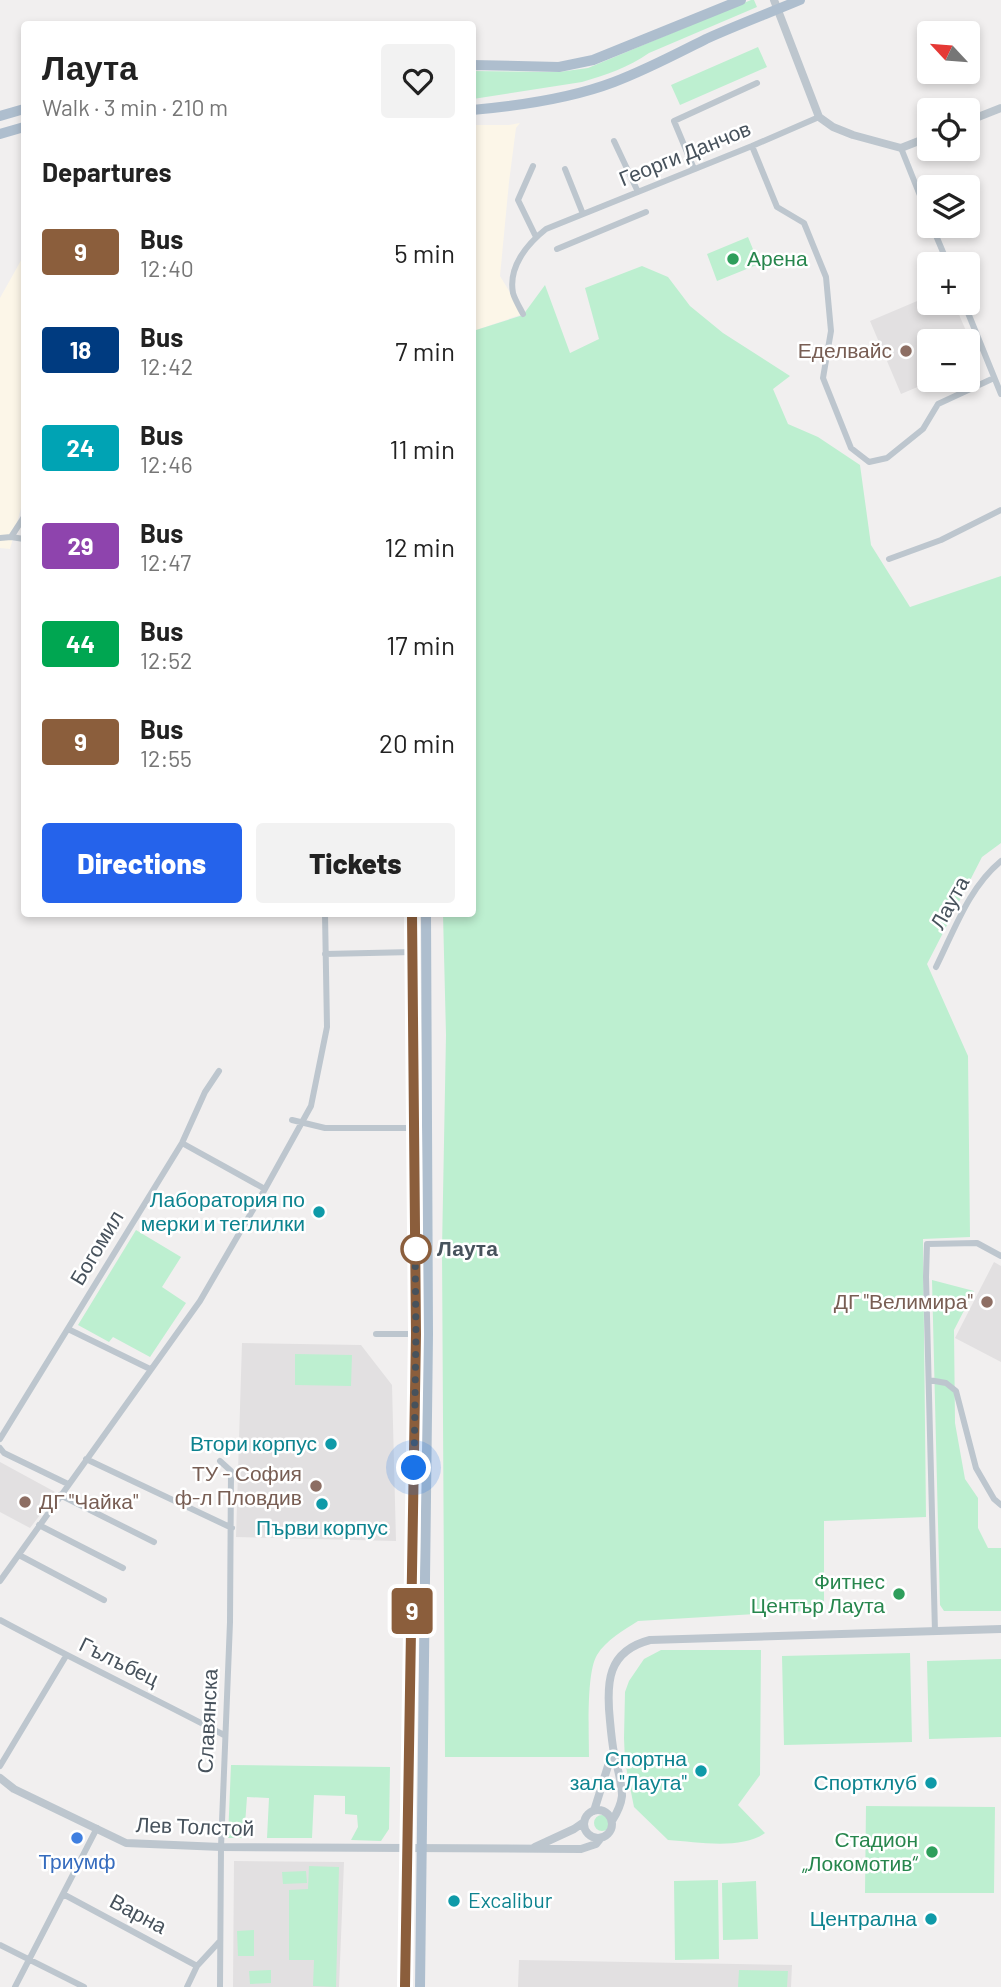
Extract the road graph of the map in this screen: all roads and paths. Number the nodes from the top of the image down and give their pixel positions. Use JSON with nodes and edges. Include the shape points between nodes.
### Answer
{"nodes":[{"id":1,"x":741,"y":0,"type":"edge"},
{"id":2,"x":800,"y":0,"type":"edge"},
{"id":3,"x":776,"y":5,"type":"edge"},
{"id":4,"x":476,"y":65,"type":"edge"},
{"id":5,"x":757,"y":83,"type":"dead end"},
{"id":6,"x":1001,"y":108,"type":"edge"},
{"id":7,"x":21,"y":110,"type":"edge"},
{"id":8,"x":476,"y":110,"type":"edge"},
{"id":9,"x":0,"y":116,"type":"edge"},
{"id":10,"x":980,"y":116,"type":"edge"},
{"id":11,"x":819,"y":117,"type":"junction"},
{"id":12,"x":21,"y":128,"type":"edge"},
{"id":13,"x":0,"y":134,"type":"edge"},
{"id":14,"x":614,"y":141,"type":"dead end"},
{"id":15,"x":917,"y":141,"type":"edge"},
{"id":16,"x":752,"y":146,"type":"junction"},
{"id":17,"x":901,"y":148,"type":"junction"},
{"id":18,"x":533,"y":166,"type":"dead end"},
{"id":19,"x":565,"y":169,"type":"dead end"},
{"id":20,"x":694,"y":169,"type":"junction"},
{"id":21,"x":917,"y":188,"type":"edge"},
{"id":22,"x":638,"y":192,"type":"junction"},
{"id":23,"x":646,"y":212,"type":"dead end"},
{"id":24,"x":583,"y":214,"type":"junction"},
{"id":25,"x":536,"y":237,"type":"junction"},
{"id":26,"x":557,"y":249,"type":"dead end"},
{"id":27,"x":523,"y":314,"type":"dead end"},
{"id":28,"x":969,"y":315,"type":"edge"},
{"id":29,"x":994,"y":378,"type":"junction"},
{"id":30,"x":1001,"y":394,"type":"edge"},
{"id":31,"x":1001,"y":510,"type":"edge"},
{"id":32,"x":21,"y":522,"type":"edge"},
{"id":33,"x":11,"y":537,"type":"junction"},
{"id":34,"x":0,"y":538,"type":"edge"},
{"id":35,"x":21,"y":539,"type":"edge"},
{"id":36,"x":889,"y":559,"type":"dead end"},
{"id":37,"x":1001,"y":861,"type":"edge"},
{"id":38,"x":325,"y":917,"type":"edge"},
{"id":39,"x":412,"y":917,"type":"edge"},
{"id":40,"x":426,"y":917,"type":"edge"},
{"id":41,"x":412,"y":953,"type":"junction"},
{"id":42,"x":325,"y":954,"type":"junction"},
{"id":43,"x":936,"y":967,"type":"dead end"},
{"id":44,"x":219,"y":1071,"type":"dead end"},
{"id":45,"x":292,"y":1120,"type":"dead end"},
{"id":46,"x":302,"y":1123,"type":"junction"},
{"id":47,"x":414,"y":1128,"type":"junction"},
{"id":48,"x":182,"y":1143,"type":"junction"},
{"id":49,"x":265,"y":1189,"type":"junction"},
{"id":50,"x":1001,"y":1256,"type":"edge"},
{"id":51,"x":68,"y":1329,"type":"junction"},
{"id":52,"x":376,"y":1334,"type":"dead end"},
{"id":53,"x":422,"y":1334,"type":"junction"},
{"id":54,"x":150,"y":1369,"type":"junction"},
{"id":55,"x":929,"y":1380,"type":"junction"},
{"id":56,"x":0,"y":1439,"type":"edge"},
{"id":57,"x":0,"y":1448,"type":"edge"},
{"id":58,"x":86,"y":1459,"type":"junction"},
{"id":59,"x":220,"y":1461,"type":"dead end"},
{"id":60,"x":68,"y":1484,"type":"junction"},
{"id":61,"x":60,"y":1494,"type":"junction"},
{"id":62,"x":1001,"y":1505,"type":"edge"},
{"id":63,"x":38,"y":1525,"type":"junction"},
{"id":64,"x":232,"y":1528,"type":"junction"},
{"id":65,"x":154,"y":1542,"type":"dead end"},
{"id":66,"x":19,"y":1555,"type":"junction"},
{"id":67,"x":123,"y":1567,"type":"dead end"},
{"id":68,"x":0,"y":1581,"type":"edge"},
{"id":69,"x":104,"y":1600,"type":"dead end"},
{"id":70,"x":0,"y":1620,"type":"edge"},
{"id":71,"x":1001,"y":1629,"type":"edge"},
{"id":72,"x":935,"y":1632,"type":"junction"},
{"id":73,"x":66,"y":1656,"type":"junction"},
{"id":74,"x":117,"y":1679,"type":"junction"},
{"id":75,"x":113,"y":1686,"type":"dead end"},
{"id":76,"x":224,"y":1735,"type":"junction"},
{"id":77,"x":613,"y":1751,"type":"junction"},
{"id":78,"x":0,"y":1766,"type":"edge"},
{"id":79,"x":0,"y":1778,"type":"edge"},
{"id":80,"x":594,"y":1811,"type":"junction"},
{"id":81,"x":612,"y":1821,"type":"junction"},
{"id":82,"x":584,"y":1822,"type":"junction"},
{"id":83,"x":97,"y":1828,"type":"junction"},
{"id":84,"x":600,"y":1839,"type":"junction"},
{"id":85,"x":221,"y":1847,"type":"junction"},
{"id":86,"x":409,"y":1848,"type":"junction"},
{"id":87,"x":422,"y":1848,"type":"junction"},
{"id":88,"x":532,"y":1848,"type":"junction"},
{"id":89,"x":63,"y":1894,"type":"junction"},
{"id":90,"x":220,"y":1941,"type":"junction"},
{"id":91,"x":0,"y":1945,"type":"edge"},
{"id":92,"x":30,"y":1959,"type":"junction"},
{"id":93,"x":197,"y":1966,"type":"junction"},
{"id":94,"x":15,"y":1987,"type":"edge"},
{"id":95,"x":84,"y":1987,"type":"edge"},
{"id":96,"x":187,"y":1987,"type":"edge"},
{"id":97,"x":220,"y":1987,"type":"edge"},
{"id":98,"x":405,"y":1987,"type":"edge"},
{"id":99,"x":420,"y":1987,"type":"edge"}],
"edges":[{"from":1,"to":4,"type":"main road","via":[[593,60],[559,67]]},
{"from":2,"to":3,"type":"main road"},
{"from":3,"to":8,"type":"main road","via":[[612,83]]},
{"from":3,"to":11,"type":"street"},
{"from":5,"to":20,"type":"street","via":[[674,121]]},
{"from":6,"to":10,"type":"street"},
{"from":7,"to":9,"type":"main road"},
{"from":11,"to":16,"type":"street","name":"Георги Данчов"},
{"from":11,"to":17,"type":"street","via":[[853,135]]},
{"from":12,"to":13,"type":"main road"},
{"from":14,"to":22,"type":"street"},
{"from":15,"to":17,"type":"street"},
{"from":16,"to":20,"type":"street","name":"Георги Данчов"},
{"from":16,"to":29,"type":"street","via":[[777,207],[804,223],[826,277],[831,331],[823,378],[851,448],[869,462],[887,458],[923,429],[938,404]]},
{"from":17,"to":21,"type":"street"},
{"from":18,"to":25,"type":"street","via":[[518,200]]},
{"from":19,"to":24,"type":"street"},
{"from":20,"to":22,"type":"street","name":"Георги Данчов"},
{"from":22,"to":24,"type":"street","name":"Георги Данчов"},
{"from":23,"to":26,"type":"street"},
{"from":24,"to":25,"type":"street","name":"Георги Данчов"},
{"from":25,"to":27,"type":"street","name":"Георги Данчов","via":[[513,276],[513,294]]},
{"from":28,"to":29,"type":"street"},
{"from":29,"to":30,"type":"street"},
{"from":31,"to":36,"type":"street"},
{"from":32,"to":33,"type":"street"},
{"from":33,"to":34,"type":"street"},
{"from":33,"to":35,"type":"street"},
{"from":37,"to":43,"type":"street","name":"Лаута","via":[[978,886]]},
{"from":38,"to":42,"type":"street"},
{"from":39,"to":41,"type":"main road"},
{"from":40,"to":53,"type":"main road"},
{"from":41,"to":42,"type":"street"},
{"from":41,"to":47,"type":"main road"},
{"from":42,"to":46,"type":"street","via":[[327,1027],[311,1106]]},
{"from":44,"to":48,"type":"street","name":"Богомил"},
{"from":45,"to":46,"type":"street"},
{"from":46,"to":47,"type":"street","via":[[325,1128]]},
{"from":46,"to":49,"type":"street"},
{"from":47,"to":53,"type":"main road"},
{"from":48,"to":49,"type":"street"},
{"from":48,"to":51,"type":"street","name":"Богомил"},
{"from":49,"to":54,"type":"street","via":[[200,1301]]},
{"from":50,"to":55,"type":"street","via":[[976,1243],[928,1244]]},
{"from":51,"to":54,"type":"street"},
{"from":51,"to":56,"type":"street","name":"Богомил"},
{"from":52,"to":53,"type":"street"},
{"from":53,"to":86,"type":"main road"},
{"from":53,"to":87,"type":"main road"},
{"from":54,"to":58,"type":"street"},
{"from":55,"to":62,"type":"street","via":[[946,1383],[956,1391],[976,1468]]},
{"from":55,"to":72,"type":"street"},
{"from":57,"to":60,"type":"street"},
{"from":58,"to":60,"type":"street"},
{"from":58,"to":64,"type":"street"},
{"from":59,"to":64,"type":"street","name":"Славянска","via":[[231,1471]]},
{"from":60,"to":61,"type":"street"},
{"from":61,"to":63,"type":"street"},
{"from":61,"to":65,"type":"street"},
{"from":63,"to":66,"type":"street"},
{"from":63,"to":67,"type":"street"},
{"from":64,"to":76,"type":"street","name":"Славянска"},
{"from":66,"to":68,"type":"street"},
{"from":66,"to":69,"type":"street"},
{"from":70,"to":73,"type":"street","name":"Гълъбец"},
{"from":71,"to":72,"type":"street"},
{"from":72,"to":77,"type":"street","via":[[638,1643],[611,1672]]},
{"from":73,"to":74,"type":"street","name":"Гълъбец"},
{"from":73,"to":78,"type":"street"},
{"from":74,"to":75,"type":"street"},
{"from":74,"to":76,"type":"street","name":"Гълъбец"},
{"from":76,"to":85,"type":"street","name":"Славянска"},
{"from":77,"to":80,"type":"street"},
{"from":77,"to":81,"type":"street","via":[[622,1793]]},
{"from":79,"to":83,"type":"street","name":"Лев Толстой"},
{"from":80,"to":81,"type":"street","via":[[605,1812]]},
{"from":80,"to":82,"type":"street"},
{"from":81,"to":84,"type":"street","via":[[609,1834]]},
{"from":82,"to":84,"type":"street","via":[[588,1834]]},
{"from":82,"to":88,"type":"street"},
{"from":83,"to":85,"type":"street","name":"Лев Толстой","via":[[127,1843]]},
{"from":83,"to":89,"type":"street"},
{"from":84,"to":88,"type":"street","name":"Лев Толстой","via":[[582,1849]]},
{"from":85,"to":86,"type":"street","name":"Лев Толстой"},
{"from":85,"to":90,"type":"street","name":"Славянска"},
{"from":86,"to":87,"type":"street","name":"Лев Толстой"},
{"from":86,"to":98,"type":"main road"},
{"from":87,"to":88,"type":"street","name":"Лев Толстой"},
{"from":87,"to":99,"type":"main road"},
{"from":89,"to":92,"type":"street"},
{"from":89,"to":93,"type":"street","name":"Варна"},
{"from":90,"to":93,"type":"street"},
{"from":90,"to":97,"type":"street","name":"Славянска"},
{"from":91,"to":92,"type":"street"},
{"from":92,"to":94,"type":"street"},
{"from":92,"to":95,"type":"street"},
{"from":93,"to":96,"type":"street"}]}
